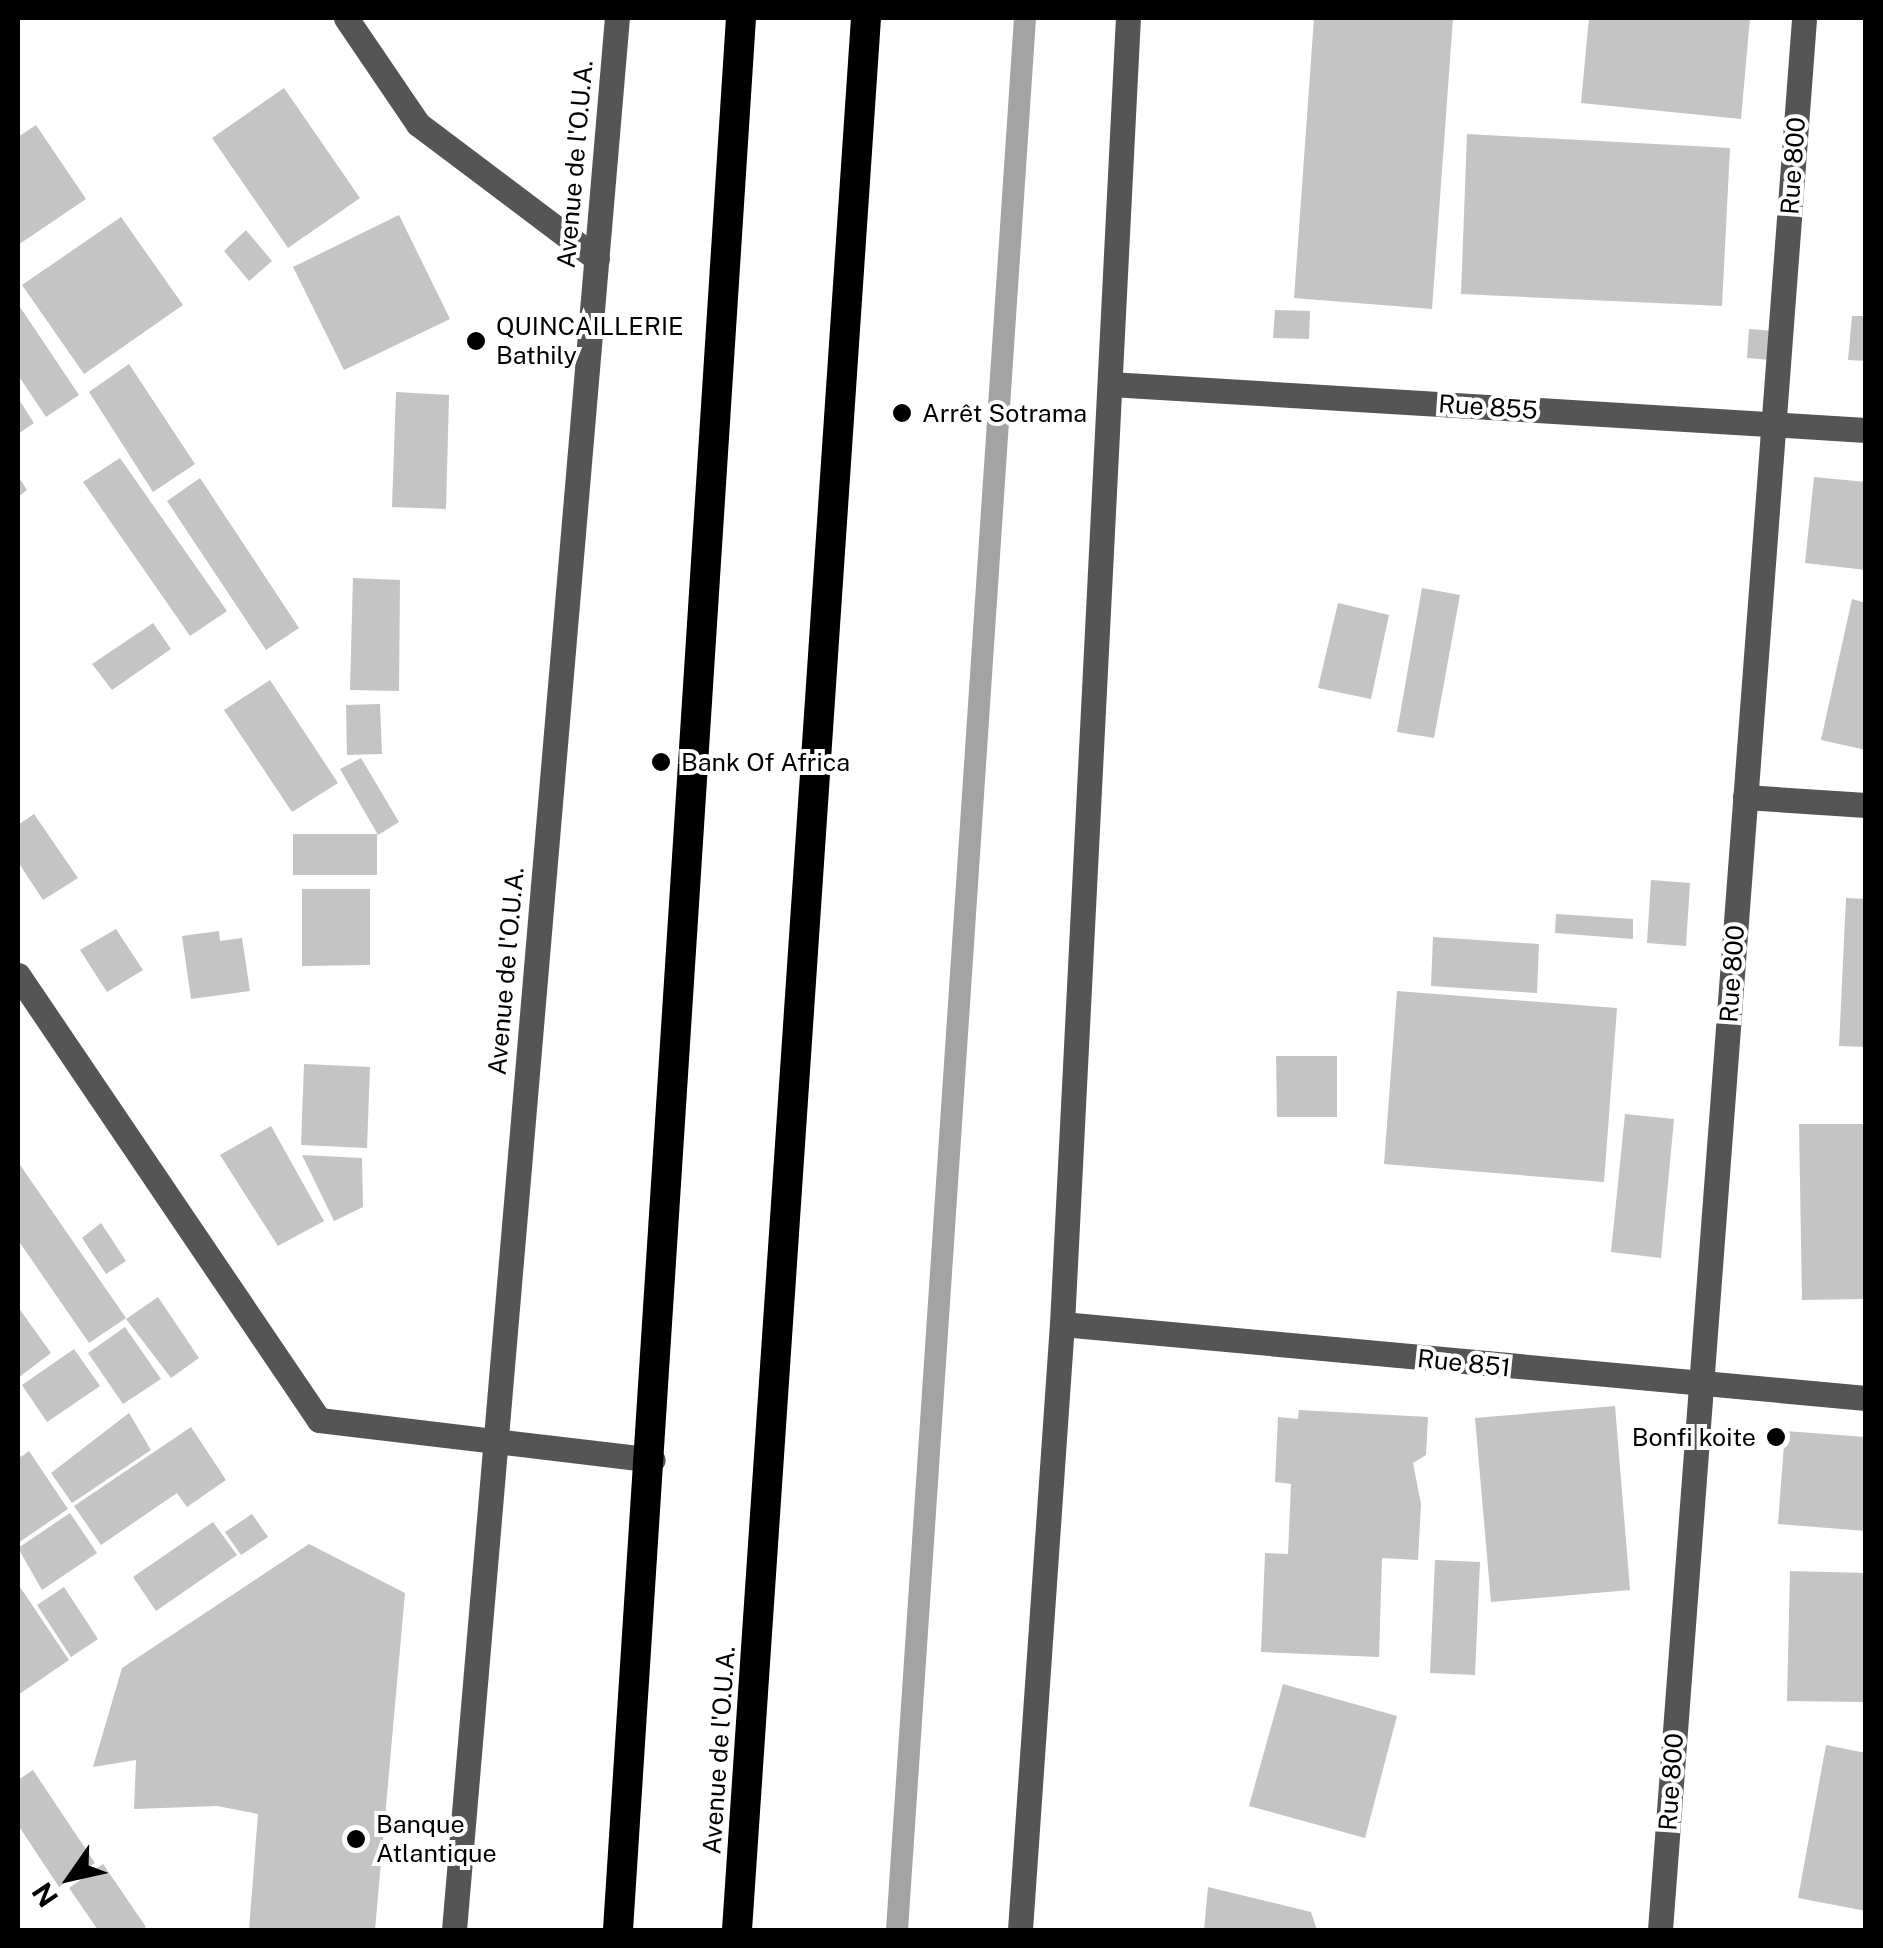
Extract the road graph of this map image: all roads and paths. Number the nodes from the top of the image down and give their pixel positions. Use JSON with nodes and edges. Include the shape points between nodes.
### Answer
{"nodes":[{"id":1,"x":346,"y":18,"type":"edge"},
{"id":2,"x":618,"y":18,"type":"edge"},
{"id":3,"x":741,"y":18,"type":"edge"},
{"id":4,"x":866,"y":18,"type":"edge"},
{"id":5,"x":1128,"y":18,"type":"edge"},
{"id":6,"x":1804,"y":18,"type":"edge"},
{"id":7,"x":597,"y":260,"type":"junction"},
{"id":8,"x":1110,"y":384,"type":"junction"},
{"id":9,"x":1774,"y":424,"type":"junction"},
{"id":10,"x":1866,"y":430,"type":"edge"},
{"id":11,"x":1745,"y":797,"type":"junction"},
{"id":12,"x":1866,"y":805,"type":"edge"},
{"id":13,"x":18,"y":975,"type":"edge"},
{"id":14,"x":1062,"y":1324,"type":"junction"},
{"id":15,"x":1701,"y":1386,"type":"junction"},
{"id":16,"x":1866,"y":1398,"type":"edge"},
{"id":17,"x":496,"y":1440,"type":"junction"},
{"id":18,"x":652,"y":1460,"type":"junction"},
{"id":19,"x":454,"y":1930,"type":"edge"},
{"id":20,"x":618,"y":1930,"type":"edge"},
{"id":21,"x":737,"y":1930,"type":"edge"},
{"id":22,"x":1020,"y":1930,"type":"edge"},
{"id":23,"x":1660,"y":1930,"type":"edge"}],
"edges":[{"from":1,"to":7,"type":"street","via":[[418,124]]},
{"from":2,"to":7,"type":"street","name":"Avenue de l'O.U.A."},
{"from":3,"to":18,"type":"highway"},
{"from":4,"to":21,"type":"highway","name":"Avenue de l'O.U.A."},
{"from":5,"to":8,"type":"street"},
{"from":6,"to":9,"type":"street","name":"Rue 800"},
{"from":7,"to":17,"type":"street","name":"Avenue de l'O.U.A."},
{"from":8,"to":9,"type":"street","name":"Rue 855"},
{"from":8,"to":14,"type":"street"},
{"from":9,"to":10,"type":"street","name":"Rue 855"},
{"from":9,"to":11,"type":"street","name":"Rue 800"},
{"from":11,"to":12,"type":"street"},
{"from":11,"to":15,"type":"street","name":"Rue 800"},
{"from":13,"to":17,"type":"street","via":[[319,1420]]},
{"from":14,"to":15,"type":"street","name":"Rue 851"},
{"from":14,"to":22,"type":"street"},
{"from":15,"to":16,"type":"street","name":"Rue 851"},
{"from":15,"to":23,"type":"street","name":"Rue 800"},
{"from":17,"to":18,"type":"street"},
{"from":17,"to":19,"type":"street","name":"Avenue de l'O.U.A."},
{"from":18,"to":20,"type":"highway"}]}
